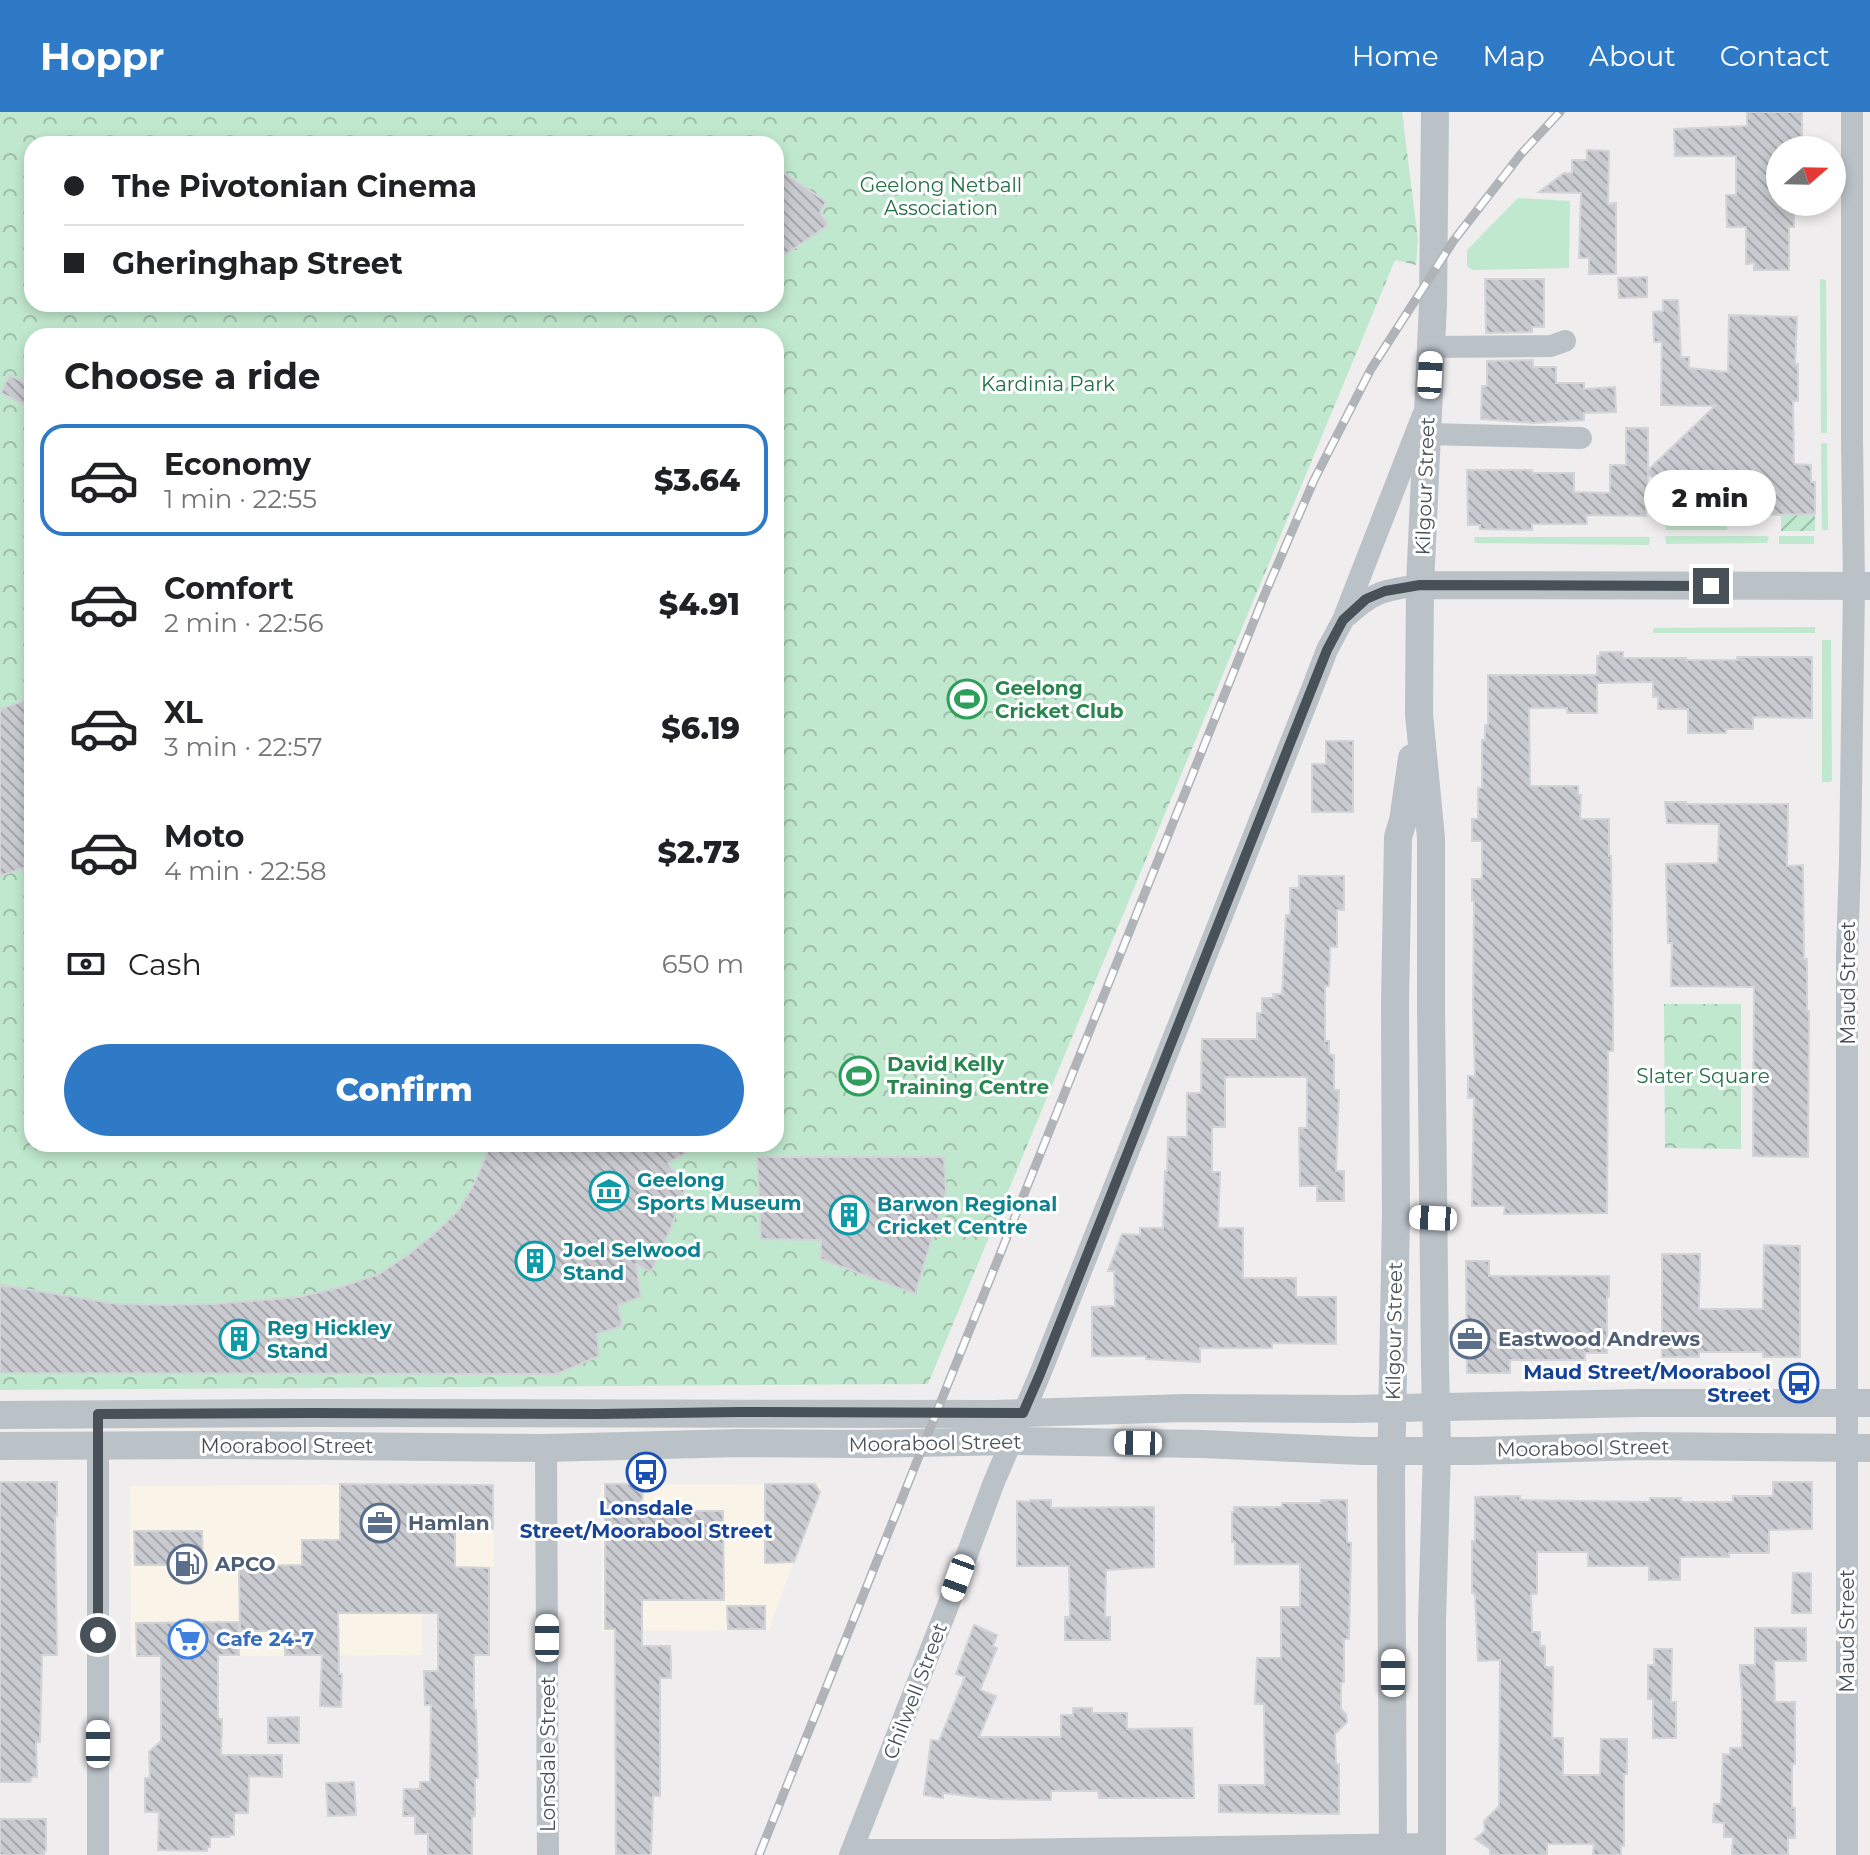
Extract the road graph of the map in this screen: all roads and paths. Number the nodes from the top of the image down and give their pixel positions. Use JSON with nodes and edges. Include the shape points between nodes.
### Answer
{"nodes":[{"id":1,"x":1418,"y":112,"type":"edge"},
{"id":2,"x":1435,"y":112,"type":"edge"},
{"id":3,"x":1852,"y":112,"type":"edge"},
{"id":4,"x":1434,"y":210,"type":"junction"},
{"id":5,"x":1431,"y":347,"type":"junction"},
{"id":6,"x":1561,"y":348,"type":"dead end"},
{"id":7,"x":1428,"y":402,"type":"junction"},
{"id":8,"x":1427,"y":434,"type":"junction"},
{"id":9,"x":1581,"y":438,"type":"dead end"},
{"id":10,"x":1420,"y":585,"type":"junction"},
{"id":11,"x":1862,"y":586,"type":"edge"},
{"id":12,"x":1343,"y":620,"type":"junction"},
{"id":13,"x":1419,"y":714,"type":"junction"},
{"id":14,"x":1395,"y":1005,"type":"junction"},
{"id":15,"x":1431,"y":1007,"type":"junction"},
{"id":16,"x":1396,"y":1216,"type":"junction"},
{"id":17,"x":1433,"y":1218,"type":"junction"},
{"id":18,"x":1859,"y":1403,"type":"edge"},
{"id":19,"x":1393,"y":1407,"type":"junction"},
{"id":20,"x":1436,"y":1407,"type":"junction"},
{"id":21,"x":547,"y":1413,"type":"junction"},
{"id":22,"x":1023,"y":1413,"type":"junction"},
{"id":23,"x":98,"y":1414,"type":"junction"},
{"id":24,"x":0,"y":1415,"type":"edge"},
{"id":25,"x":1010,"y":1441,"type":"junction"},
{"id":26,"x":0,"y":1446,"type":"edge"},
{"id":27,"x":98,"y":1447,"type":"junction"},
{"id":28,"x":546,"y":1448,"type":"junction"},
{"id":29,"x":1859,"y":1448,"type":"edge"},
{"id":30,"x":1437,"y":1450,"type":"junction"},
{"id":31,"x":1392,"y":1451,"type":"junction"},
{"id":32,"x":1393,"y":1850,"type":"edge"},
{"id":33,"x":1432,"y":1850,"type":"edge"},
{"id":34,"x":851,"y":1853,"type":"edge"},
{"id":35,"x":962,"y":1853,"type":"edge"},
{"id":36,"x":98,"y":1855,"type":"edge"},
{"id":37,"x":548,"y":1855,"type":"edge"},
{"id":38,"x":1847,"y":1855,"type":"edge"}],
"edges":[{"from":1,"to":4,"type":"street","name":"Kilgour Street"},
{"from":2,"to":4,"type":"street","name":"Kilgour Street"},
{"from":3,"to":11,"type":"street","name":"Maud Street"},
{"from":4,"to":5,"type":"street","name":"Kilgour Street"},
{"from":5,"to":6,"type":"street"},
{"from":5,"to":7,"type":"street","name":"Kilgour Street"},
{"from":7,"to":8,"type":"street","name":"Kilgour Street"},
{"from":7,"to":12,"type":"street","name":"Chilwell Street"},
{"from":8,"to":9,"type":"street"},
{"from":8,"to":10,"type":"street","name":"Kilgour Street"},
{"from":10,"to":11,"type":"street"},
{"from":10,"to":12,"type":"street","via":[[1374,594]]},
{"from":10,"to":13,"type":"street","name":"Kilgour Street"},
{"from":11,"to":18,"type":"street","name":"Maud Street","via":[[1847,954]]},
{"from":12,"to":22,"type":"street","name":"Chilwell Street"},
{"from":13,"to":14,"type":"street","name":"Kilgour Street","via":[[1398,837]]},
{"from":13,"to":15,"type":"street","name":"Kilgour Street","via":[[1431,838]]},
{"from":14,"to":15,"type":"street"},
{"from":14,"to":16,"type":"street","name":"Kilgour Street"},
{"from":15,"to":17,"type":"street","name":"Kilgour Street"},
{"from":16,"to":17,"type":"street"},
{"from":16,"to":19,"type":"street","name":"Kilgour Street"},
{"from":17,"to":20,"type":"street","name":"Kilgour Street"},
{"from":18,"to":20,"type":"street","name":"Moorabool Street"},
{"from":18,"to":29,"type":"street","name":"Maud Street"},
{"from":19,"to":20,"type":"street","name":"Moorabool Street"},
{"from":19,"to":22,"type":"street","name":"Moorabool Street"},
{"from":19,"to":31,"type":"street","name":"Kilgour Street"},
{"from":20,"to":30,"type":"street","name":"Kilgour Street"},
{"from":21,"to":22,"type":"street","name":"Moorabool Street"},
{"from":21,"to":23,"type":"street","name":"Moorabool Street"},
{"from":21,"to":28,"type":"street","name":"Lonsdale Street"},
{"from":22,"to":25,"type":"street","name":"Chilwell Street"},
{"from":23,"to":24,"type":"street","name":"Moorabool Street"},
{"from":23,"to":27,"type":"street"},
{"from":25,"to":28,"type":"street","name":"Moorabool Street"},
{"from":25,"to":31,"type":"street","name":"Moorabool Street"},
{"from":25,"to":34,"type":"street","name":"Chilwell Street"},
{"from":26,"to":27,"type":"street","name":"Moorabool Street"},
{"from":27,"to":28,"type":"street","name":"Moorabool Street"},
{"from":27,"to":36,"type":"street"},
{"from":28,"to":37,"type":"street","name":"Lonsdale Street"},
{"from":29,"to":30,"type":"street","name":"Moorabool Street"},
{"from":29,"to":38,"type":"street","name":"Maud Street"},
{"from":30,"to":31,"type":"street","name":"Moorabool Street"},
{"from":30,"to":33,"type":"street","name":"Kilgour Street"},
{"from":31,"to":32,"type":"street","name":"Kilgour Street"},
{"from":32,"to":33,"type":"street"},
{"from":32,"to":35,"type":"street"},
{"from":34,"to":35,"type":"street"}]}
